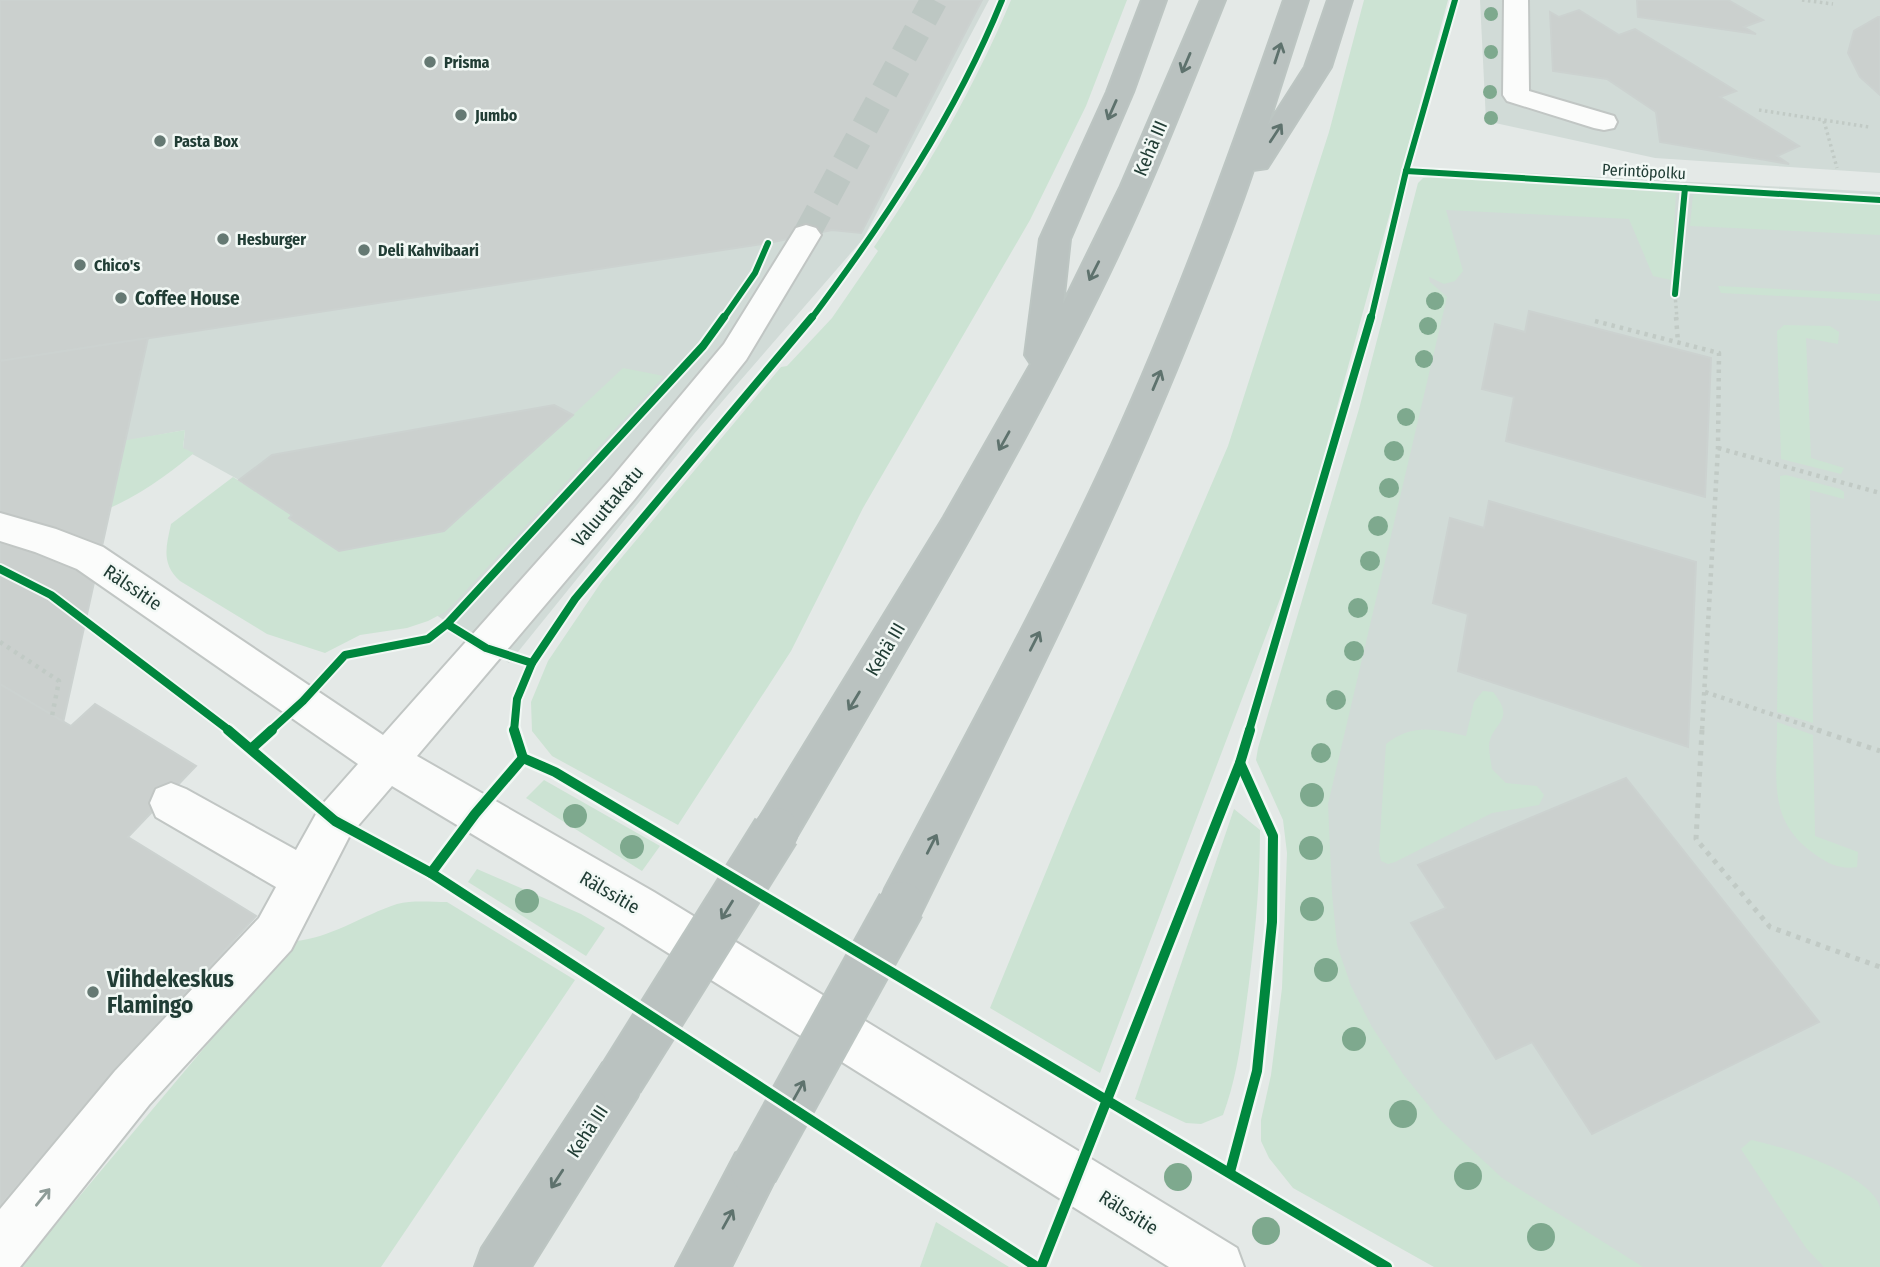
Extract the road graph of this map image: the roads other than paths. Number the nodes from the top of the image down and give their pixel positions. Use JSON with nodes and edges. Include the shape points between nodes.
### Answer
{"nodes":[{"id":1,"x":1154,"y":0,"type":"edge"},
{"id":2,"x":1213,"y":0,"type":"edge"},
{"id":3,"x":1296,"y":0,"type":"edge"},
{"id":4,"x":1340,"y":0,"type":"edge"},
{"id":5,"x":1516,"y":0,"type":"edge"},
{"id":6,"x":1604,"y":122,"type":"dead end"},
{"id":7,"x":1226,"y":211,"type":"junction"},
{"id":8,"x":806,"y":236,"type":"tunnel mouth"},
{"id":9,"x":1038,"y":381,"type":"junction"},
{"id":10,"x":0,"y":527,"type":"edge"},
{"id":11,"x":389,"y":762,"type":"junction"},
{"id":12,"x":171,"y":803,"type":"dead end"},
{"id":13,"x":305,"y":879,"type":"junction"},
{"id":14,"x":0,"y":1250,"type":"edge"},
{"id":15,"x":501,"y":1267,"type":"edge"},
{"id":16,"x":702,"y":1267,"type":"edge"},
{"id":17,"x":1218,"y":1267,"type":"edge"}],
"edges":[{"from":1,"to":9,"type":"highway","one_way":true,"via":[[1120,92],[1055,239]]},
{"from":2,"to":9,"type":"highway","name":"Kehä III","one_way":true,"via":[[1122,214]]},
{"from":7,"to":3,"type":"highway","one_way":true},
{"from":7,"to":4,"type":"highway","one_way":true,"via":[[1318,67]]},
{"from":5,"to":6,"type":"street","via":[[1516,95]]},
{"from":16,"to":7,"type":"highway","one_way":true,"bridge":true,"via":[[901,905],[1075,562]]},
{"from":8,"to":11,"type":"street","name":"Valuuttakatu","via":[[735,352]]},
{"from":9,"to":15,"type":"highway","name":"Kehä III","one_way":true,"bridge":true,"via":[[776,831]]},
{"from":10,"to":11,"type":"street","name":"Rälssitie","via":[[90,558]]},
{"from":11,"to":13,"type":"street","name":"Valuuttakatu","via":[[335,821]]},
{"from":11,"to":17,"type":"street","name":"Rälssitie","via":[[638,908]]},
{"from":12,"to":13,"type":"street"},
{"from":14,"to":13,"type":"street","name":"Valuuttakatu","one_way":true,"via":[[132,1088],[275,934]]}]}
